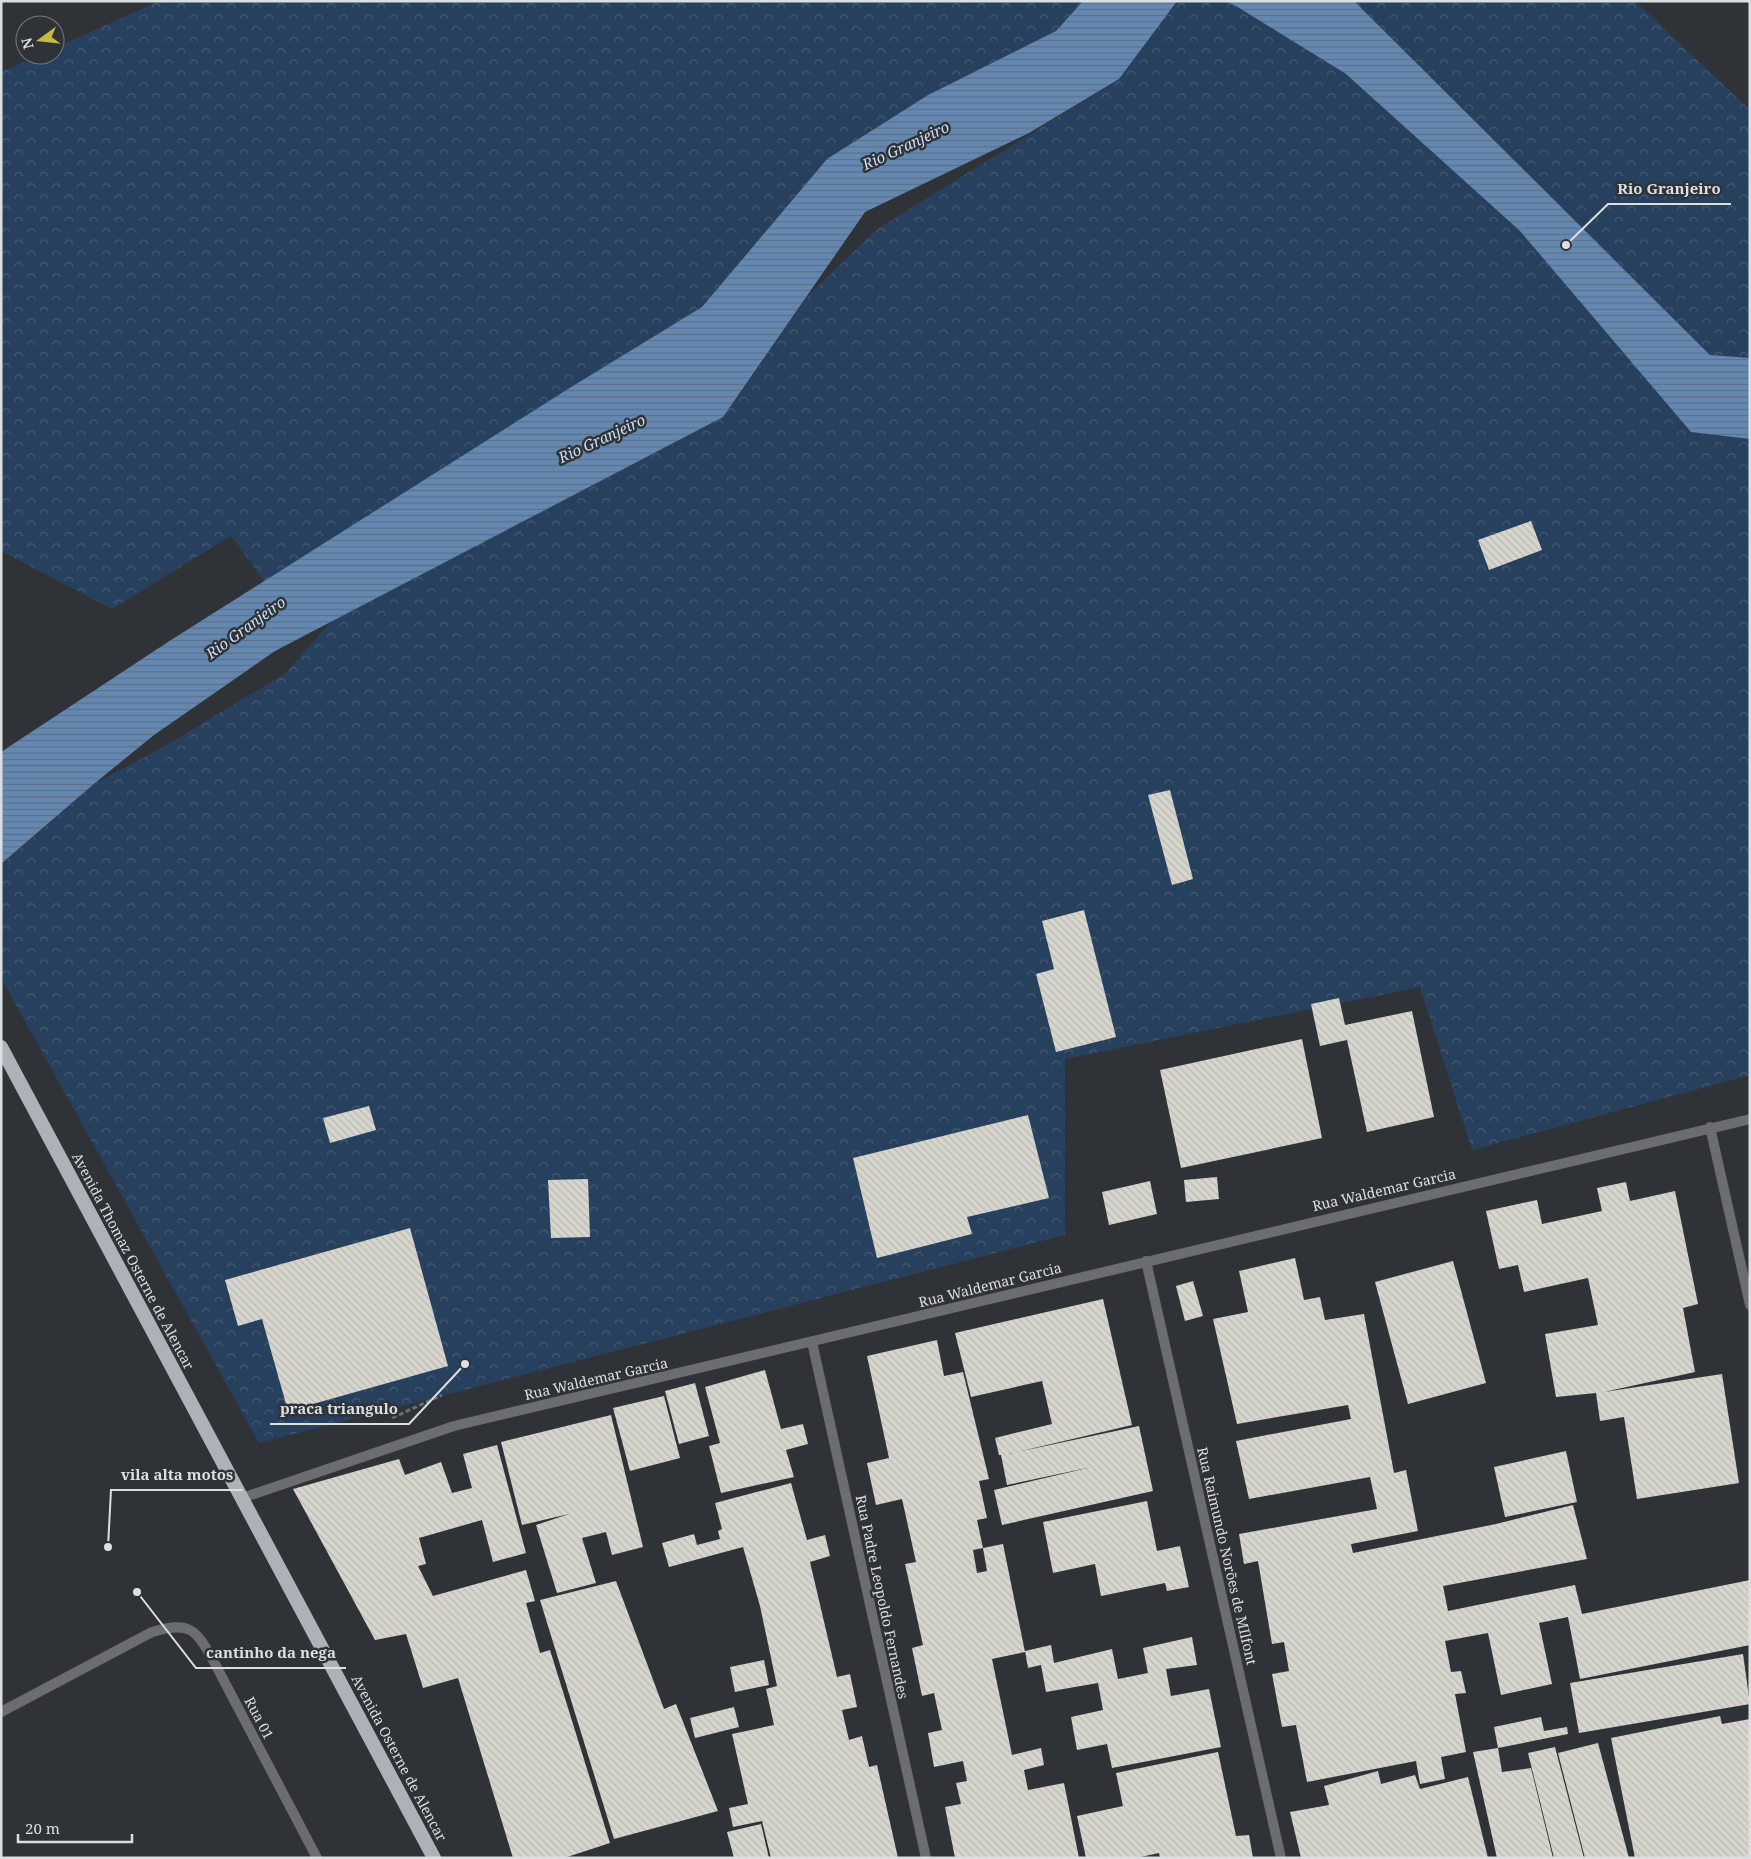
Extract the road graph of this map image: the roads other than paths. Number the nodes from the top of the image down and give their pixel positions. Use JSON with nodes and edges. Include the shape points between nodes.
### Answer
{"nodes":[{"id":1,"x":1,"y":1047,"type":"edge"},
{"id":2,"x":1750,"y":1119,"type":"edge"},
{"id":3,"x":1710,"y":1127,"type":"junction"},
{"id":4,"x":1146,"y":1261,"type":"junction"},
{"id":5,"x":1750,"y":1305,"type":"edge"},
{"id":6,"x":812,"y":1342,"type":"junction"},
{"id":7,"x":239,"y":1493,"type":"junction"},
{"id":8,"x":1,"y":1712,"type":"edge"},
{"id":9,"x":318,"y":1858,"type":"edge"},
{"id":10,"x":434,"y":1858,"type":"edge"},
{"id":11,"x":926,"y":1858,"type":"edge"},
{"id":12,"x":1281,"y":1858,"type":"edge"}],
"edges":[{"from":1,"to":7,"type":"highway","name":"Avenida Thomaz Osterne de Alencar"},
{"from":2,"to":3,"type":"street","name":"Rua Waldemar Garcia"},
{"from":3,"to":4,"type":"street","name":"Rua Waldemar Garcia"},
{"from":3,"to":5,"type":"street"},
{"from":4,"to":6,"type":"street","name":"Rua Waldemar Garcia"},
{"from":4,"to":12,"type":"street","name":"Rua Raimundo Norões de MIlfont"},
{"from":6,"to":7,"type":"street","name":"Rua Waldemar Garcia","via":[[454,1426]]},
{"from":6,"to":11,"type":"street","name":"Rua Padre Leopoldo Fernandes"},
{"from":7,"to":10,"type":"highway","name":"Avenida Osterne de Alencar"},
{"from":8,"to":9,"type":"street","name":"Rua 01","via":[[152,1632],[172,1626],[190,1629],[200,1637]]}]}
